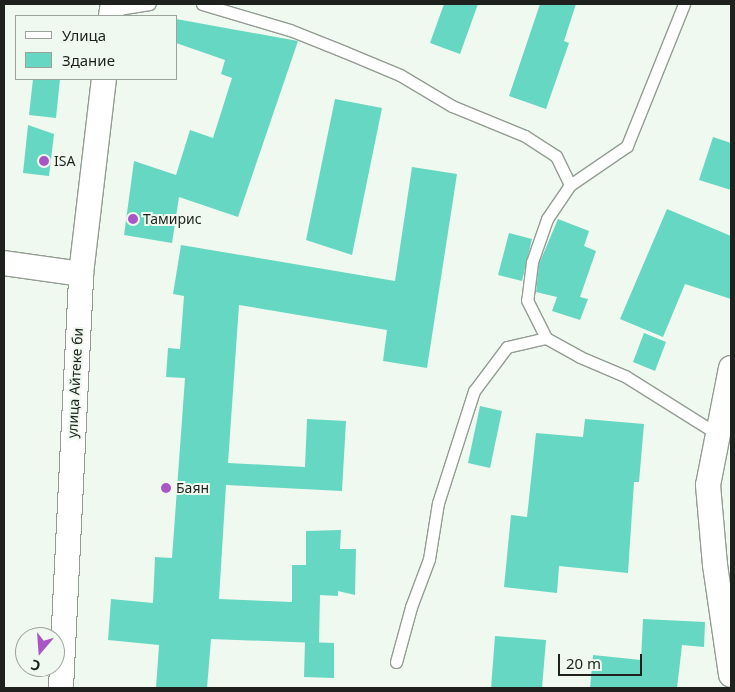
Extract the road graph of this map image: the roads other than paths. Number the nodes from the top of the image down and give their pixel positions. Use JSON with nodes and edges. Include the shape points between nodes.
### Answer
{"nodes":[{"id":1,"x":150,"y":4,"type":"edge"},
{"id":2,"x":202,"y":4,"type":"edge"},
{"id":3,"x":684,"y":4,"type":"edge"},
{"id":4,"x":112,"y":10,"type":"edge"},
{"id":5,"x":104,"y":80,"type":"edge"},
{"id":6,"x":570,"y":185,"type":"junction"},
{"id":7,"x":4,"y":263,"type":"edge"},
{"id":8,"x":81,"y":274,"type":"junction"},
{"id":9,"x":546,"y":338,"type":"junction"},
{"id":10,"x":731,"y":368,"type":"edge"},
{"id":11,"x":716,"y":433,"type":"junction"},
{"id":12,"x":396,"y":662,"type":"dead end"},
{"id":13,"x":731,"y":675,"type":"edge"},
{"id":14,"x":61,"y":688,"type":"edge"}],
"edges":[{"from":1,"to":4,"type":"lane"},
{"from":2,"to":6,"type":"lane","via":[[290,30],[345,52],[400,76],[452,106],[525,136],[556,156]]},
{"from":3,"to":6,"type":"lane","via":[[627,146]]},
{"from":5,"to":8,"type":"street","name":"улица Айтеке би"},
{"from":6,"to":9,"type":"lane","via":[[548,219],[532,262],[527,300]]},
{"from":7,"to":8,"type":"street"},
{"from":8,"to":14,"type":"street","name":"улица Айтеке би"},
{"from":9,"to":11,"type":"lane","via":[[625,376]]},
{"from":9,"to":12,"type":"lane","via":[[507,347],[474,391],[438,503],[429,559]]},
{"from":10,"to":11,"type":"street"},
{"from":11,"to":13,"type":"street","via":[[708,485],[715,565]]}]}
